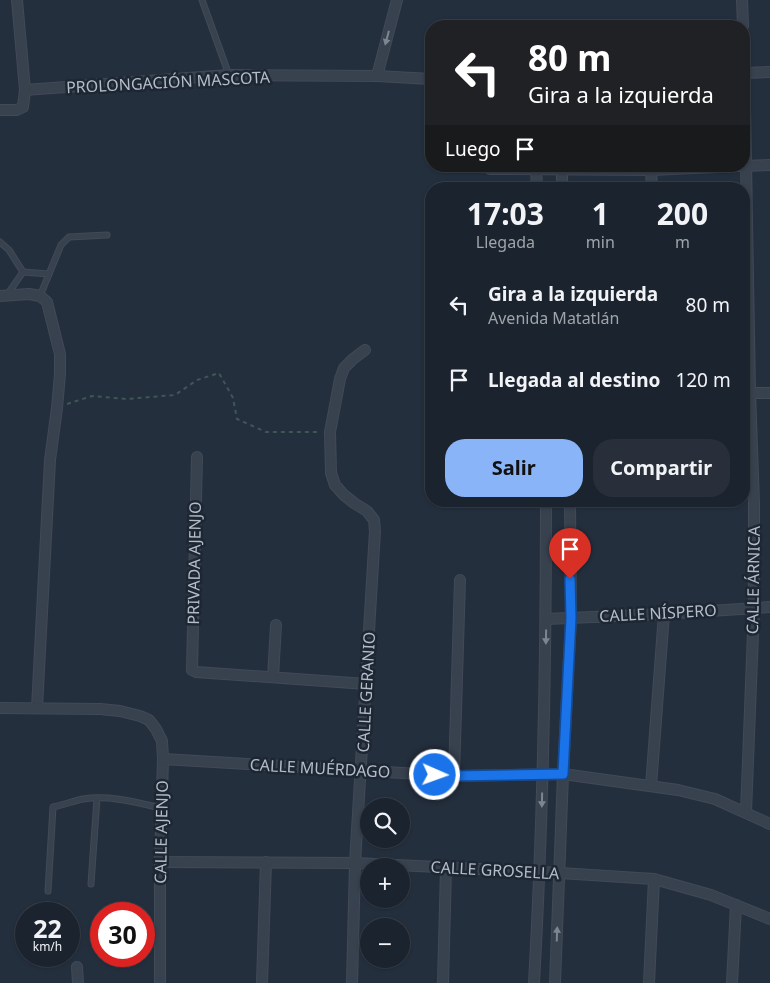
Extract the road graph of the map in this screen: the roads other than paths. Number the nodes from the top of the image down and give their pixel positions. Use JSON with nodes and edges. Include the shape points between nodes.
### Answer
{"nodes":[{"id":1,"x":17,"y":0,"type":"edge"},
{"id":2,"x":202,"y":0,"type":"edge"},
{"id":3,"x":397,"y":0,"type":"edge"},
{"id":4,"x":742,"y":0,"type":"edge"},
{"id":5,"x":743,"y":20,"type":"edge"},
{"id":6,"x":770,"y":72,"type":"edge"},
{"id":7,"x":750,"y":73,"type":"edge"},
{"id":8,"x":229,"y":75,"type":"junction"},
{"id":9,"x":377,"y":76,"type":"junction"},
{"id":10,"x":425,"y":79,"type":"edge"},
{"id":11,"x":25,"y":90,"type":"junction"},
{"id":12,"x":0,"y":110,"type":"edge"},
{"id":13,"x":770,"y":165,"type":"edge"},
{"id":14,"x":750,"y":166,"type":"edge"},
{"id":15,"x":107,"y":235,"type":"dead end"},
{"id":16,"x":0,"y":242,"type":"edge"},
{"id":17,"x":23,"y":272,"type":"junction"},
{"id":18,"x":50,"y":274,"type":"junction"},
{"id":19,"x":3,"y":296,"type":"edge"},
{"id":20,"x":40,"y":296,"type":"junction"},
{"id":21,"x":365,"y":350,"type":"dead end"},
{"id":22,"x":750,"y":393,"type":"edge"},
{"id":23,"x":770,"y":393,"type":"edge"},
{"id":24,"x":750,"y":440,"type":"edge"},
{"id":25,"x":196,"y":457,"type":"dead end"},
{"id":26,"x":546,"y":507,"type":"edge"},
{"id":27,"x":570,"y":507,"type":"edge"},
{"id":28,"x":460,"y":580,"type":"dead end"},
{"id":29,"x":754,"y":607,"type":"junction"},
{"id":30,"x":770,"y":607,"type":"edge"},
{"id":31,"x":664,"y":614,"type":"junction"},
{"id":32,"x":571,"y":618,"type":"junction"},
{"id":33,"x":546,"y":619,"type":"junction"},
{"id":34,"x":276,"y":624,"type":"dead end"},
{"id":35,"x":273,"y":677,"type":"junction"},
{"id":36,"x":366,"y":684,"type":"junction"},
{"id":37,"x":0,"y":708,"type":"edge"},
{"id":38,"x":37,"y":708,"type":"junction"},
{"id":39,"x":162,"y":759,"type":"junction"},
{"id":40,"x":362,"y":771,"type":"junction"},
{"id":41,"x":543,"y":774,"type":"junction"},
{"id":42,"x":563,"y":774,"type":"junction"},
{"id":43,"x":454,"y":776,"type":"junction"},
{"id":44,"x":651,"y":786,"type":"junction"},
{"id":45,"x":97,"y":798,"type":"junction"},
{"id":46,"x":162,"y":808,"type":"junction"},
{"id":47,"x":746,"y":812,"type":"junction"},
{"id":48,"x":770,"y":824,"type":"edge"},
{"id":49,"x":160,"y":862,"type":"junction"},
{"id":50,"x":266,"y":862,"type":"junction"},
{"id":51,"x":356,"y":863,"type":"junction"},
{"id":52,"x":446,"y":868,"type":"junction"},
{"id":53,"x":540,"y":872,"type":"junction"},
{"id":54,"x":560,"y":873,"type":"junction"},
{"id":55,"x":654,"y":879,"type":"junction"},
{"id":56,"x":91,"y":884,"type":"dead end"},
{"id":57,"x":48,"y":891,"type":"dead end"},
{"id":58,"x":736,"y":905,"type":"junction"},
{"id":59,"x":770,"y":919,"type":"edge"},
{"id":60,"x":77,"y":967,"type":"dead end"},
{"id":61,"x":78,"y":983,"type":"edge"},
{"id":62,"x":160,"y":983,"type":"edge"},
{"id":63,"x":262,"y":983,"type":"edge"},
{"id":64,"x":352,"y":983,"type":"edge"},
{"id":65,"x":443,"y":983,"type":"edge"},
{"id":66,"x":534,"y":983,"type":"edge"},
{"id":67,"x":555,"y":983,"type":"edge"},
{"id":68,"x":649,"y":983,"type":"edge"},
{"id":69,"x":732,"y":983,"type":"edge"}],
"edges":[{"from":1,"to":11,"type":"street"},
{"from":2,"to":8,"type":"lane"},
{"from":3,"to":9,"type":"street","one_way":true},
{"from":4,"to":5,"type":"street"},
{"from":6,"to":7,"type":"street"},
{"from":8,"to":9,"type":"street","name":"PROLONGACIÓN MASCOTA"},
{"from":8,"to":11,"type":"street","name":"PROLONGACIÓN MASCOTA"},
{"from":9,"to":10,"type":"street","name":"PROLONGACIÓN MASCOTA"},
{"from":11,"to":12,"type":"street","via":[[23,107]]},
{"from":13,"to":14,"type":"street"},
{"from":15,"to":18,"type":"lane","via":[[69,238],[61,245]]},
{"from":16,"to":17,"type":"lane"},
{"from":17,"to":18,"type":"lane"},
{"from":17,"to":19,"type":"lane"},
{"from":18,"to":20,"type":"lane"},
{"from":19,"to":20,"type":"street"},
{"from":20,"to":38,"type":"street","via":[[47,302],[60,354],[60,374],[50,460]]},
{"from":21,"to":36,"type":"street","name":"CALLE GERANIO","via":[[344,368],[330,432],[331,473],[335,485],[374,520]]},
{"from":22,"to":23,"type":"street"},
{"from":24,"to":29,"type":"street","name":"CALLE ÁRNICA"},
{"from":25,"to":35,"type":"street","name":"PRIVADA AJENJO","via":[[192,670]]},
{"from":26,"to":33,"type":"street"},
{"from":27,"to":32,"type":"street"},
{"from":28,"to":43,"type":"street"},
{"from":29,"to":30,"type":"street","name":"CALLE NÍSPERO"},
{"from":29,"to":31,"type":"street","name":"CALLE NÍSPERO"},
{"from":29,"to":47,"type":"street","name":"CALLE ÁRNICA"},
{"from":31,"to":32,"type":"street","name":"CALLE NÍSPERO"},
{"from":31,"to":44,"type":"street"},
{"from":32,"to":33,"type":"street","name":"CALLE NÍSPERO"},
{"from":32,"to":42,"type":"street"},
{"from":33,"to":41,"type":"street","one_way":true},
{"from":34,"to":35,"type":"street"},
{"from":35,"to":36,"type":"street"},
{"from":36,"to":40,"type":"street","name":"CALLE GERANIO"},
{"from":37,"to":38,"type":"street"},
{"from":38,"to":39,"type":"street","name":"CALLE AJENJO","via":[[100,709],[140,716],[149,720],[156,729],[162,741]]},
{"from":39,"to":40,"type":"street","name":"CALLE MUÉRDAGO"},
{"from":39,"to":46,"type":"street","name":"CALLE AJENJO"},
{"from":40,"to":43,"type":"street","name":"CALLE MUÉRDAGO"},
{"from":40,"to":51,"type":"street","name":"CALLE GERANIO"},
{"from":41,"to":42,"type":"street","name":"CALLE MUÉRDAGO"},
{"from":41,"to":43,"type":"street","name":"CALLE MUÉRDAGO"},
{"from":41,"to":53,"type":"street","one_way":true},
{"from":42,"to":44,"type":"street","name":"CALLE MUÉRDAGO"},
{"from":42,"to":54,"type":"street"},
{"from":44,"to":47,"type":"street","name":"CALLE MUÉRDAGO","via":[[715,799]]},
{"from":45,"to":46,"type":"lane"},
{"from":45,"to":56,"type":"lane"},
{"from":45,"to":57,"type":"lane","via":[[53,807]]},
{"from":46,"to":49,"type":"street","name":"CALLE AJENJO"},
{"from":47,"to":48,"type":"street","name":"CALLE MUÉRDAGO"},
{"from":49,"to":50,"type":"street","name":"CALLE GROSELLA"},
{"from":49,"to":62,"type":"street","name":"CALLE AJENJO"},
{"from":50,"to":51,"type":"street","name":"CALLE GROSELLA"},
{"from":50,"to":63,"type":"street"},
{"from":51,"to":52,"type":"street","name":"CALLE GROSELLA"},
{"from":51,"to":64,"type":"street","name":"CALLE GERANIO"},
{"from":52,"to":53,"type":"street","name":"CALLE GROSELLA"},
{"from":52,"to":65,"type":"street"},
{"from":53,"to":54,"type":"street","name":"CALLE GROSELLA"},
{"from":53,"to":66,"type":"street"},
{"from":54,"to":55,"type":"street","name":"CALLE GROSELLA"},
{"from":67,"to":54,"type":"street","one_way":true},
{"from":55,"to":58,"type":"street","name":"CALLE GROSELLA"},
{"from":55,"to":68,"type":"street"},
{"from":58,"to":59,"type":"street","name":"CALLE GROSELLA"},
{"from":58,"to":69,"type":"street"},
{"from":60,"to":61,"type":"street"}]}
